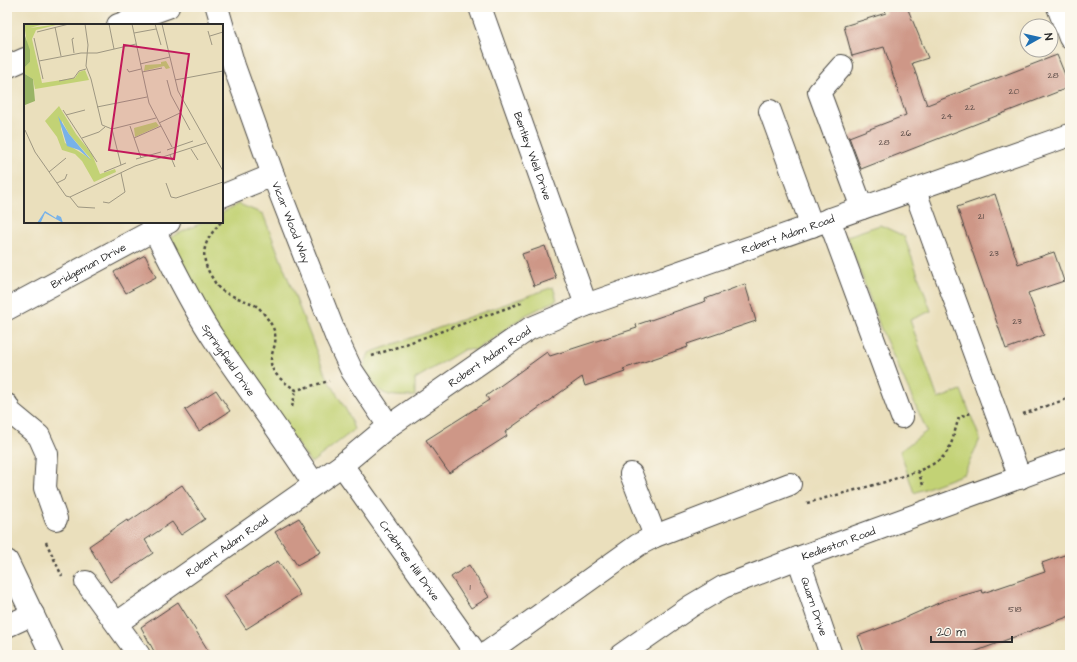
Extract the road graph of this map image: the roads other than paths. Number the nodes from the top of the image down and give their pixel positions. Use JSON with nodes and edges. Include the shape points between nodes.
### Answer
{"nodes":[{"id":1,"x":168,"y":7,"type":"edge"},
{"id":2,"x":217,"y":7,"type":"edge"},
{"id":3,"x":480,"y":7,"type":"edge"},
{"id":4,"x":1058,"y":7,"type":"edge"},
{"id":5,"x":121,"y":24,"type":"edge"},
{"id":6,"x":222,"y":24,"type":"edge"},
{"id":7,"x":223,"y":28,"type":"edge"},
{"id":8,"x":1070,"y":38,"type":"edge"},
{"id":9,"x":24,"y":59,"type":"edge"},
{"id":10,"x":842,"y":66,"type":"dead end"},
{"id":11,"x":7,"y":67,"type":"edge"},
{"id":12,"x":770,"y":111,"type":"dead end"},
{"id":13,"x":1070,"y":135,"type":"edge"},
{"id":14,"x":273,"y":175,"type":"junction"},
{"id":15,"x":915,"y":190,"type":"junction"},
{"id":16,"x":223,"y":196,"type":"edge"},
{"id":17,"x":862,"y":208,"type":"junction"},
{"id":18,"x":820,"y":222,"type":"junction"},
{"id":19,"x":162,"y":226,"type":"edge"},
{"id":20,"x":586,"y":305,"type":"junction"},
{"id":21,"x":7,"y":309,"type":"edge"},
{"id":22,"x":7,"y":405,"type":"edge"},
{"id":23,"x":902,"y":417,"type":"dead end"},
{"id":24,"x":389,"y":426,"type":"junction"},
{"id":25,"x":1070,"y":459,"type":"edge"},
{"id":26,"x":342,"y":465,"type":"junction"},
{"id":27,"x":631,"y":474,"type":"dead end"},
{"id":28,"x":1020,"y":478,"type":"junction"},
{"id":29,"x":314,"y":484,"type":"junction"},
{"id":30,"x":790,"y":484,"type":"dead end"},
{"id":31,"x":56,"y":519,"type":"dead end"},
{"id":32,"x":655,"y":536,"type":"junction"},
{"id":33,"x":798,"y":558,"type":"junction"},
{"id":34,"x":7,"y":561,"type":"edge"},
{"id":35,"x":86,"y":582,"type":"dead end"},
{"id":36,"x":33,"y":614,"type":"junction"},
{"id":37,"x":117,"y":623,"type":"junction"},
{"id":38,"x":7,"y":626,"type":"edge"},
{"id":39,"x":52,"y":655,"type":"edge"},
{"id":40,"x":138,"y":655,"type":"edge"},
{"id":41,"x":477,"y":655,"type":"edge"},
{"id":42,"x":484,"y":655,"type":"edge"},
{"id":43,"x":621,"y":655,"type":"edge"},
{"id":44,"x":831,"y":655,"type":"edge"}],
"edges":[{"from":1,"to":5,"type":"street"},
{"from":2,"to":6,"type":"street","name":"Vicar Wood Way"},
{"from":3,"to":20,"type":"street","name":"Bentley Well Drive"},
{"from":4,"to":8,"type":"street"},
{"from":7,"to":14,"type":"street","name":"Vicar Wood Way"},
{"from":9,"to":11,"type":"street"},
{"from":10,"to":17,"type":"street","via":[[819,92]]},
{"from":12,"to":18,"type":"street"},
{"from":13,"to":15,"type":"street","name":"Robert Adam Road"},
{"from":14,"to":16,"type":"street"},
{"from":14,"to":24,"type":"street","name":"Vicar Wood Way","via":[[337,339],[352,371]]},
{"from":15,"to":17,"type":"street","name":"Robert Adam Road"},
{"from":15,"to":28,"type":"street"},
{"from":17,"to":18,"type":"street","name":"Robert Adam Road"},
{"from":18,"to":20,"type":"street","name":"Robert Adam Road"},
{"from":18,"to":23,"type":"street"},
{"from":19,"to":21,"type":"street","name":"Bridgeman Drive"},
{"from":19,"to":29,"type":"street","name":"Springfield Drive","via":[[184,287],[213,338]]},
{"from":20,"to":24,"type":"street","name":"Robert Adam Road","via":[[529,329]]},
{"from":22,"to":31,"type":"street","via":[[10,412],[39,436],[46,454],[45,488]]},
{"from":24,"to":26,"type":"street","name":"Robert Adam Road"},
{"from":25,"to":28,"type":"street","name":"Kedleston Road"},
{"from":26,"to":29,"type":"street","name":"Robert Adam Road"},
{"from":26,"to":41,"type":"street","name":"Crabtree Hill Drive"},
{"from":27,"to":32,"type":"street"},
{"from":28,"to":33,"type":"street","name":"Kedleston Road"},
{"from":29,"to":37,"type":"street","name":"Robert Adam Road"},
{"from":30,"to":32,"type":"street"},
{"from":32,"to":42,"type":"street","via":[[638,545]]},
{"from":33,"to":43,"type":"street","name":"Kedleston Road","via":[[723,587]]},
{"from":33,"to":44,"type":"street","name":"Quarn Drive"},
{"from":34,"to":36,"type":"street"},
{"from":35,"to":37,"type":"street"},
{"from":36,"to":38,"type":"street"},
{"from":36,"to":39,"type":"street"},
{"from":37,"to":40,"type":"street"}]}
